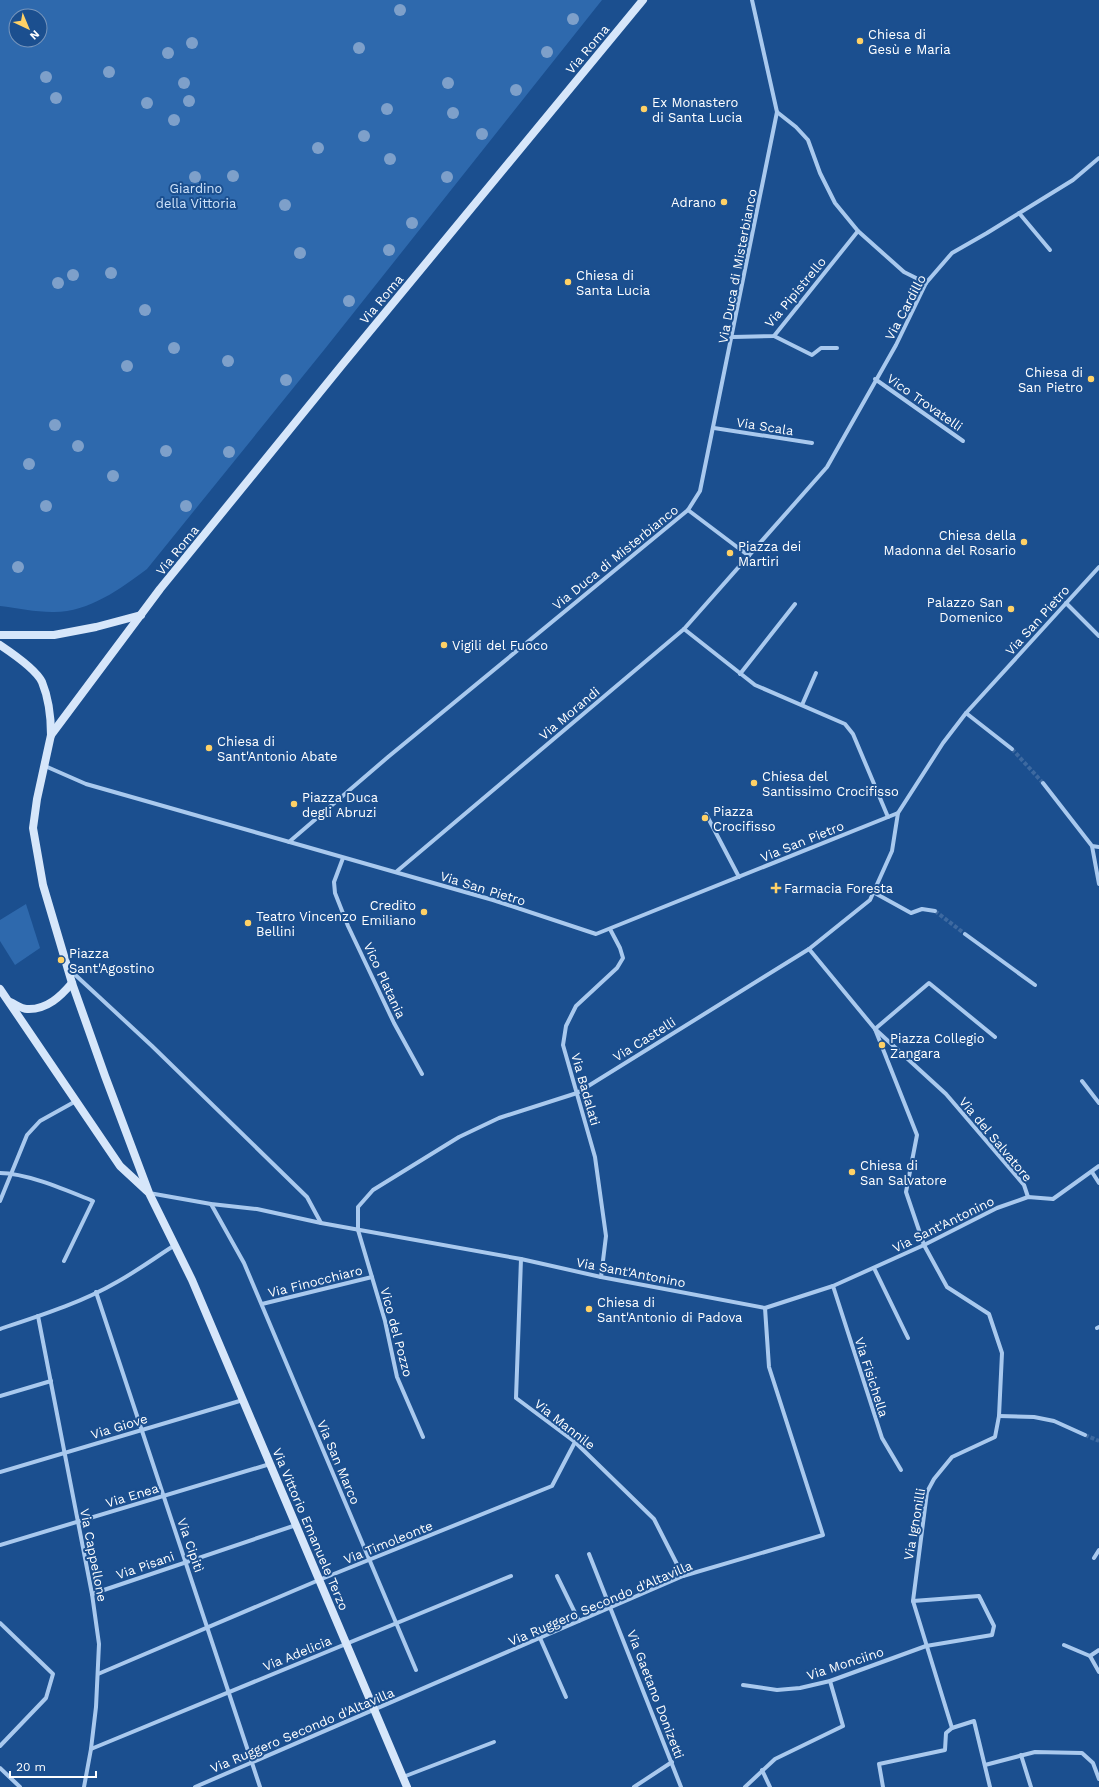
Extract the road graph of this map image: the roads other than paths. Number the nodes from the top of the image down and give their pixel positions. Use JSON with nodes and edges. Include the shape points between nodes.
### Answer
{"nodes":[{"id":1,"x":643,"y":0,"type":"edge"},
{"id":2,"x":752,"y":0,"type":"edge"},
{"id":3,"x":777,"y":112,"type":"junction"},
{"id":4,"x":1099,"y":158,"type":"edge"},
{"id":5,"x":1019,"y":213,"type":"junction"},
{"id":6,"x":858,"y":230,"type":"junction"},
{"id":7,"x":1050,"y":250,"type":"dead end"},
{"id":8,"x":926,"y":283,"type":"junction"},
{"id":9,"x":774,"y":336,"type":"junction"},
{"id":10,"x":733,"y":337,"type":"junction"},
{"id":11,"x":837,"y":348,"type":"dead end"},
{"id":12,"x":876,"y":379,"type":"junction"},
{"id":13,"x":714,"y":428,"type":"junction"},
{"id":14,"x":963,"y":441,"type":"dead end"},
{"id":15,"x":812,"y":444,"type":"dead end"},
{"id":16,"x":688,"y":510,"type":"junction"},
{"id":17,"x":749,"y":556,"type":"junction"},
{"id":18,"x":1099,"y":567,"type":"edge"},
{"id":19,"x":1066,"y":603,"type":"junction"},
{"id":20,"x":795,"y":604,"type":"dead end"},
{"id":21,"x":141,"y":615,"type":"junction"},
{"id":22,"x":684,"y":629,"type":"junction"},
{"id":23,"x":0,"y":635,"type":"edge"},
{"id":24,"x":1099,"y":636,"type":"edge"},
{"id":25,"x":0,"y":645,"type":"edge"},
{"id":26,"x":816,"y":673,"type":"dead end"},
{"id":27,"x":740,"y":674,"type":"junction"},
{"id":28,"x":802,"y":706,"type":"junction"},
{"id":29,"x":966,"y":713,"type":"junction"},
{"id":30,"x":51,"y":735,"type":"junction"},
{"id":31,"x":1012,"y":749,"type":"tunnel mouth"},
{"id":32,"x":45,"y":766,"type":"junction"},
{"id":33,"x":1043,"y":782,"type":"tunnel mouth"},
{"id":34,"x":898,"y":813,"type":"junction"},
{"id":35,"x":706,"y":814,"type":"dead end"},
{"id":36,"x":888,"y":817,"type":"junction"},
{"id":37,"x":289,"y":842,"type":"junction"},
{"id":38,"x":1092,"y":846,"type":"junction"},
{"id":39,"x":1099,"y":847,"type":"edge"},
{"id":40,"x":343,"y":858,"type":"junction"},
{"id":41,"x":396,"y":872,"type":"junction"},
{"id":42,"x":739,"y":877,"type":"junction"},
{"id":43,"x":1099,"y":884,"type":"edge"},
{"id":44,"x":873,"y":892,"type":"junction"},
{"id":45,"x":935,"y":911,"type":"tunnel mouth"},
{"id":46,"x":610,"y":929,"type":"junction"},
{"id":47,"x":965,"y":934,"type":"tunnel mouth"},
{"id":48,"x":809,"y":949,"type":"junction"},
{"id":49,"x":69,"y":969,"type":"junction"},
{"id":50,"x":72,"y":983,"type":"junction"},
{"id":51,"x":1035,"y":986,"type":"dead end"},
{"id":52,"x":0,"y":989,"type":"edge"},
{"id":53,"x":9,"y":1002,"type":"junction"},
{"id":54,"x":875,"y":1029,"type":"junction"},
{"id":55,"x":995,"y":1037,"type":"dead end"},
{"id":56,"x":422,"y":1074,"type":"dead end"},
{"id":57,"x":1082,"y":1081,"type":"dead end"},
{"id":58,"x":577,"y":1093,"type":"junction"},
{"id":59,"x":76,"y":1100,"type":"junction"},
{"id":60,"x":1099,"y":1102,"type":"edge"},
{"id":61,"x":1099,"y":1166,"type":"edge"},
{"id":62,"x":1092,"y":1172,"type":"junction"},
{"id":63,"x":0,"y":1173,"type":"edge"},
{"id":64,"x":12,"y":1173,"type":"junction"},
{"id":65,"x":1099,"y":1183,"type":"edge"},
{"id":66,"x":149,"y":1193,"type":"junction"},
{"id":67,"x":1028,"y":1197,"type":"junction"},
{"id":68,"x":0,"y":1201,"type":"edge"},
{"id":69,"x":211,"y":1204,"type":"junction"},
{"id":70,"x":321,"y":1223,"type":"junction"},
{"id":71,"x":358,"y":1230,"type":"junction"},
{"id":72,"x":175,"y":1245,"type":"junction"},
{"id":73,"x":924,"y":1245,"type":"junction"},
{"id":74,"x":521,"y":1259,"type":"junction"},
{"id":75,"x":64,"y":1261,"type":"dead end"},
{"id":76,"x":874,"y":1268,"type":"junction"},
{"id":77,"x":372,"y":1277,"type":"junction"},
{"id":78,"x":600,"y":1277,"type":"junction"},
{"id":79,"x":833,"y":1286,"type":"junction"},
{"id":80,"x":96,"y":1292,"type":"junction"},
{"id":81,"x":262,"y":1304,"type":"junction"},
{"id":82,"x":766,"y":1308,"type":"junction"},
{"id":83,"x":38,"y":1316,"type":"junction"},
{"id":84,"x":0,"y":1329,"type":"edge"},
{"id":85,"x":908,"y":1338,"type":"dead end"},
{"id":86,"x":51,"y":1381,"type":"junction"},
{"id":87,"x":0,"y":1396,"type":"edge"},
{"id":88,"x":244,"y":1399,"type":"junction"},
{"id":89,"x":999,"y":1416,"type":"junction"},
{"id":90,"x":142,"y":1430,"type":"junction"},
{"id":91,"x":1086,"y":1435,"type":"tunnel mouth"},
{"id":92,"x":423,"y":1437,"type":"dead end"},
{"id":93,"x":575,"y":1442,"type":"junction"},
{"id":94,"x":65,"y":1453,"type":"junction"},
{"id":95,"x":271,"y":1464,"type":"junction"},
{"id":96,"x":901,"y":1470,"type":"dead end"},
{"id":97,"x":0,"y":1472,"type":"edge"},
{"id":98,"x":164,"y":1496,"type":"junction"},
{"id":99,"x":78,"y":1522,"type":"junction"},
{"id":100,"x":296,"y":1525,"type":"junction"},
{"id":101,"x":0,"y":1545,"type":"edge"},
{"id":102,"x":1099,"y":1550,"type":"edge"},
{"id":103,"x":589,"y":1554,"type":"dead end"},
{"id":104,"x":1094,"y":1558,"type":"dead end"},
{"id":105,"x":369,"y":1560,"type":"junction"},
{"id":106,"x":186,"y":1562,"type":"junction"},
{"id":107,"x":511,"y":1576,"type":"dead end"},
{"id":108,"x":557,"y":1576,"type":"dead end"},
{"id":109,"x":683,"y":1576,"type":"junction"},
{"id":110,"x":320,"y":1580,"type":"junction"},
{"id":111,"x":92,"y":1594,"type":"junction"},
{"id":112,"x":913,"y":1601,"type":"junction"},
{"id":113,"x":612,"y":1608,"type":"junction"},
{"id":114,"x":579,"y":1621,"type":"junction"},
{"id":115,"x":0,"y":1623,"type":"edge"},
{"id":116,"x":396,"y":1624,"type":"junction"},
{"id":117,"x":208,"y":1628,"type":"junction"},
{"id":118,"x":540,"y":1638,"type":"junction"},
{"id":119,"x":346,"y":1644,"type":"junction"},
{"id":120,"x":1064,"y":1645,"type":"dead end"},
{"id":121,"x":926,"y":1646,"type":"junction"},
{"id":122,"x":1099,"y":1650,"type":"edge"},
{"id":123,"x":1090,"y":1656,"type":"junction"},
{"id":124,"x":416,"y":1670,"type":"dead end"},
{"id":125,"x":1099,"y":1672,"type":"edge"},
{"id":126,"x":98,"y":1674,"type":"junction"},
{"id":127,"x":830,"y":1681,"type":"junction"},
{"id":128,"x":743,"y":1685,"type":"dead end"},
{"id":129,"x":229,"y":1692,"type":"junction"},
{"id":130,"x":566,"y":1697,"type":"dead end"},
{"id":131,"x":374,"y":1710,"type":"junction"},
{"id":132,"x":952,"y":1728,"type":"junction"},
{"id":133,"x":494,"y":1742,"type":"dead end"},
{"id":134,"x":0,"y":1746,"type":"edge"},
{"id":135,"x":91,"y":1749,"type":"junction"},
{"id":136,"x":1021,"y":1755,"type":"junction"},
{"id":137,"x":252,"y":1762,"type":"junction"},
{"id":138,"x":672,"y":1762,"type":"junction"},
{"id":139,"x":984,"y":1765,"type":"junction"},
{"id":140,"x":0,"y":1768,"type":"edge"},
{"id":141,"x":762,"y":1770,"type":"junction"},
{"id":142,"x":403,"y":1777,"type":"junction"},
{"id":143,"x":1099,"y":1779,"type":"edge"},
{"id":144,"x":20,"y":1787,"type":"edge"},
{"id":145,"x":84,"y":1787,"type":"edge"},
{"id":146,"x":195,"y":1787,"type":"edge"},
{"id":147,"x":260,"y":1787,"type":"edge"},
{"id":148,"x":407,"y":1787,"type":"edge"},
{"id":149,"x":634,"y":1787,"type":"edge"},
{"id":150,"x":681,"y":1787,"type":"edge"},
{"id":151,"x":745,"y":1787,"type":"edge"},
{"id":152,"x":770,"y":1787,"type":"edge"},
{"id":153,"x":883,"y":1787,"type":"edge"},
{"id":154,"x":990,"y":1787,"type":"edge"},
{"id":155,"x":1031,"y":1787,"type":"edge"}],
"edges":[{"from":1,"to":21,"type":"street","name":"Via Roma","via":[[342,365]]},
{"from":2,"to":3,"type":"street"},
{"from":3,"to":6,"type":"street","via":[[808,140],[834,202]]},
{"from":3,"to":10,"type":"street","name":"Via Duca di Misterbianco"},
{"from":4,"to":5,"type":"street","name":"Via Cardillo","via":[[1073,180]]},
{"from":5,"to":7,"type":"street"},
{"from":5,"to":8,"type":"street","name":"Via Cardillo","via":[[952,253]]},
{"from":6,"to":8,"type":"street","via":[[904,272]]},
{"from":6,"to":9,"type":"street","name":"Via Pipistrello"},
{"from":8,"to":12,"type":"street","name":"Via Cardillo","via":[[896,345]]},
{"from":9,"to":10,"type":"street","name":"Via Pipistrello"},
{"from":9,"to":11,"type":"street","via":[[812,355],[821,348]]},
{"from":10,"to":13,"type":"street","name":"Via Duca di Misterbianco"},
{"from":12,"to":14,"type":"street","name":"Vico Trovatelli"},
{"from":12,"to":17,"type":"street","name":"Via Cardillo","via":[[827,467]]},
{"from":13,"to":15,"type":"street","name":"Via Scala"},
{"from":13,"to":16,"type":"street","name":"Via Duca di Misterbianco","via":[[700,491]]},
{"from":16,"to":17,"type":"street"},
{"from":16,"to":37,"type":"street","name":"Via Duca di Misterbianco","via":[[388,756]]},
{"from":17,"to":22,"type":"street","name":"Via Morandi"},
{"from":18,"to":19,"type":"street","name":"Via San Pietro"},
{"from":19,"to":24,"type":"street"},
{"from":19,"to":29,"type":"street","name":"Via San Pietro"},
{"from":20,"to":27,"type":"street"},
{"from":21,"to":23,"type":"street","via":[[54,635]]},
{"from":21,"to":30,"type":"street","name":"Via Roma"},
{"from":22,"to":27,"type":"street"},
{"from":22,"to":41,"type":"street","name":"Via Morandi"},
{"from":25,"to":30,"type":"street","via":[[21,659],[41,681],[50,714]]},
{"from":26,"to":28,"type":"street"},
{"from":27,"to":28,"type":"street","via":[[755,685]]},
{"from":28,"to":36,"type":"street","via":[[846,724],[853,734]]},
{"from":29,"to":31,"type":"street"},
{"from":29,"to":34,"type":"street","name":"Via San Pietro","via":[[943,743]]},
{"from":30,"to":32,"type":"street"},
{"from":32,"to":37,"type":"street","name":"Via San Pietro","via":[[86,784]]},
{"from":32,"to":49,"type":"street","via":[[33,828],[43,885]]},
{"from":33,"to":38,"type":"street"},
{"from":34,"to":36,"type":"street","name":"Via San Pietro"},
{"from":34,"to":44,"type":"street","name":"Via Castelli","via":[[892,851]]},
{"from":35,"to":42,"type":"street"},
{"from":36,"to":42,"type":"street","name":"Via San Pietro"},
{"from":37,"to":40,"type":"street","name":"Via San Pietro"},
{"from":38,"to":39,"type":"street"},
{"from":38,"to":43,"type":"street"},
{"from":40,"to":41,"type":"street","name":"Via San Pietro"},
{"from":40,"to":56,"type":"street","name":"Vico Platania","via":[[334,882],[335,893],[394,1023]]},
{"from":41,"to":46,"type":"street","name":"Via San Pietro","via":[[596,934]]},
{"from":42,"to":46,"type":"street","name":"Via San Pietro"},
{"from":44,"to":45,"type":"street","via":[[911,913],[922,909]]},
{"from":44,"to":48,"type":"street","name":"Via Castelli","via":[[870,900]]},
{"from":46,"to":58,"type":"street","name":"Via Badalati","via":[[623,958],[617,968],[576,1006],[566,1026],[564,1045]]},
{"from":47,"to":51,"type":"street"},
{"from":48,"to":54,"type":"street"},
{"from":48,"to":58,"type":"street","name":"Via Castelli"},
{"from":49,"to":50,"type":"street"},
{"from":49,"to":70,"type":"street","via":[[307,1197]]},
{"from":50,"to":53,"type":"street","via":[[60,997],[44,1007],[27,1009]]},
{"from":50,"to":66,"type":"street"},
{"from":52,"to":53,"type":"street"},
{"from":53,"to":59,"type":"street"},
{"from":54,"to":55,"type":"street","via":[[929,983]]},
{"from":54,"to":67,"type":"street","name":"Via del Salvatore","via":[[946,1094],[1024,1185]]},
{"from":54,"to":73,"type":"street","name":"Via Ignonilli","via":[[916,1135],[906,1192]]},
{"from":57,"to":60,"type":"street"},
{"from":58,"to":71,"type":"street","name":"Via Castelli","via":[[499,1118],[459,1136],[373,1190],[358,1207]]},
{"from":58,"to":78,"type":"street","name":"Via Badalati","via":[[596,1157],[606,1236]]},
{"from":59,"to":64,"type":"street","via":[[40,1121],[27,1135]]},
{"from":59,"to":66,"type":"street","via":[[120,1166]]},
{"from":61,"to":62,"type":"street","name":"Via Sant'Antonino"},
{"from":62,"to":65,"type":"street"},
{"from":62,"to":67,"type":"street","name":"Via Sant'Antonino","via":[[1053,1199]]},
{"from":63,"to":64,"type":"street"},
{"from":64,"to":68,"type":"street"},
{"from":64,"to":75,"type":"street","via":[[93,1201]]},
{"from":66,"to":69,"type":"street","name":"Via Sant'Antonino"},
{"from":66,"to":72,"type":"street","name":"Via Vittorio Emanuele Terzo"},
{"from":67,"to":73,"type":"street","name":"Via Sant'Antonino","via":[[997,1208]]},
{"from":69,"to":70,"type":"street","name":"Via Sant'Antonino","via":[[257,1209]]},
{"from":69,"to":81,"type":"street","name":"Via San Marco","via":[[244,1263]]},
{"from":70,"to":71,"type":"street","name":"Via Sant'Antonino"},
{"from":71,"to":74,"type":"street","name":"Via Sant'Antonino"},
{"from":71,"to":77,"type":"street","name":"Vico del Pozzo"},
{"from":72,"to":80,"type":"street","via":[[117,1282]]},
{"from":72,"to":88,"type":"street","name":"Via Vittorio Emanuele Terzo"},
{"from":73,"to":76,"type":"street","name":"Via Sant'Antonino"},
{"from":73,"to":89,"type":"street","name":"Via Ignonilli","via":[[947,1287],[989,1314],[1002,1353]]},
{"from":74,"to":78,"type":"street","name":"Via Sant'Antonino"},
{"from":74,"to":93,"type":"street","name":"Via Mannile","via":[[516,1398]]},
{"from":76,"to":79,"type":"street","name":"Via Sant'Antonino"},
{"from":76,"to":85,"type":"street"},
{"from":77,"to":81,"type":"street","name":"Via Finocchiaro"},
{"from":77,"to":92,"type":"street","name":"Vico del Pozzo","via":[[397,1377]]},
{"from":78,"to":82,"type":"street","name":"Via Sant'Antonino"},
{"from":79,"to":82,"type":"street","name":"Via Sant'Antonino"},
{"from":79,"to":96,"type":"street","name":"Via Fisichella","via":[[882,1438]]},
{"from":80,"to":83,"type":"street"},
{"from":80,"to":90,"type":"street","name":"Via Cipitì"},
{"from":81,"to":105,"type":"street","name":"Via San Marco"},
{"from":82,"to":109,"type":"street","name":"Via Ruggero Secondo d'Altavilla","via":[[770,1367],[823,1535]]},
{"from":83,"to":84,"type":"street"},
{"from":83,"to":86,"type":"street","name":"Via Cappellone"},
{"from":86,"to":87,"type":"street"},
{"from":86,"to":94,"type":"street","name":"Via Cappellone"},
{"from":88,"to":90,"type":"street","name":"Via Giove"},
{"from":88,"to":95,"type":"street","name":"Via Vittorio Emanuele Terzo"},
{"from":89,"to":91,"type":"street","via":[[1034,1417],[1054,1421]]},
{"from":89,"to":112,"type":"street","name":"Via Ignonilli","via":[[995,1437],[952,1456],[927,1492]]},
{"from":90,"to":94,"type":"street","name":"Via Giove"},
{"from":90,"to":98,"type":"street","name":"Via Cipitì"},
{"from":93,"to":105,"type":"street","name":"Via Timoleonte","via":[[552,1486]]},
{"from":93,"to":109,"type":"street","name":"Via Mannile","via":[[654,1518]]},
{"from":94,"to":97,"type":"street","name":"Via Giove"},
{"from":94,"to":99,"type":"street","name":"Via Cappellone"},
{"from":95,"to":98,"type":"street","name":"Via Enea"},
{"from":95,"to":100,"type":"street","name":"Via Vittorio Emanuele Terzo"},
{"from":98,"to":99,"type":"street","name":"Via Enea"},
{"from":98,"to":106,"type":"street","name":"Via Cipitì"},
{"from":99,"to":101,"type":"street","name":"Via Enea"},
{"from":99,"to":111,"type":"street","name":"Via Cappellone"},
{"from":100,"to":106,"type":"street","name":"Via Pisani"},
{"from":100,"to":110,"type":"street","name":"Via Vittorio Emanuele Terzo"},
{"from":102,"to":104,"type":"street"},
{"from":103,"to":113,"type":"street","name":"Via Gaetano Donizetti"},
{"from":105,"to":110,"type":"street","name":"Via Timoleonte"},
{"from":105,"to":116,"type":"street","name":"Via San Marco"},
{"from":106,"to":111,"type":"street","name":"Via Pisani"},
{"from":106,"to":117,"type":"street","name":"Via Cipitì"},
{"from":107,"to":116,"type":"street","name":"Via Adelicia"},
{"from":108,"to":114,"type":"street"},
{"from":109,"to":113,"type":"street","name":"Via Ruggero Secondo d'Altavilla"},
{"from":110,"to":117,"type":"street","name":"Via Timoleonte"},
{"from":110,"to":119,"type":"street","name":"Via Vittorio Emanuele Terzo"},
{"from":111,"to":126,"type":"street","name":"Via Cappellone","via":[[99,1644]]},
{"from":112,"to":121,"type":"street","name":"Via Ignonilli"},
{"from":112,"to":121,"type":"street","name":"Via Monciino","via":[[979,1596],[994,1626],[992,1635]]},
{"from":113,"to":114,"type":"street","name":"Via Ruggero Secondo d'Altavilla"},
{"from":113,"to":138,"type":"street","name":"Via Gaetano Donizetti"},
{"from":114,"to":118,"type":"street","name":"Via Ruggero Secondo d'Altavilla"},
{"from":115,"to":134,"type":"street","via":[[53,1674],[46,1698]]},
{"from":116,"to":119,"type":"street","name":"Via Adelicia"},
{"from":116,"to":124,"type":"street","name":"Via San Marco"},
{"from":117,"to":126,"type":"street","name":"Via Timoleonte"},
{"from":117,"to":129,"type":"street","name":"Via Cipitì"},
{"from":118,"to":130,"type":"street"},
{"from":118,"to":131,"type":"street","name":"Via Ruggero Secondo d'Altavilla"},
{"from":119,"to":129,"type":"street","name":"Via Adelicia"},
{"from":119,"to":131,"type":"street","name":"Via Vittorio Emanuele Terzo"},
{"from":120,"to":123,"type":"street"},
{"from":121,"to":127,"type":"street","name":"Via Monciino"},
{"from":121,"to":132,"type":"street","name":"Via Ignonilli"},
{"from":122,"to":123,"type":"street"},
{"from":123,"to":125,"type":"street"},
{"from":126,"to":135,"type":"street","name":"Via Cappellone"},
{"from":127,"to":128,"type":"street","name":"Via Monciino","via":[[777,1690]]},
{"from":127,"to":141,"type":"street","via":[[844,1726],[775,1759]]},
{"from":129,"to":135,"type":"street","name":"Via Adelicia"},
{"from":129,"to":137,"type":"street","name":"Via Cipitì"},
{"from":131,"to":137,"type":"street","name":"Via Ruggero Secondo d'Altavilla"},
{"from":131,"to":142,"type":"street","name":"Via Vittorio Emanuele Terzo"},
{"from":132,"to":139,"type":"street","via":[[974,1721]]},
{"from":132,"to":153,"type":"street","via":[[946,1733],[945,1750],[879,1764]]},
{"from":133,"to":142,"type":"street"},
{"from":135,"to":145,"type":"street","name":"Via Cappellone"},
{"from":136,"to":139,"type":"street"},
{"from":136,"to":143,"type":"street","via":[[1035,1752],[1082,1753],[1093,1763]]},
{"from":136,"to":155,"type":"street"},
{"from":137,"to":146,"type":"street","name":"Via Ruggero Secondo d'Altavilla"},
{"from":137,"to":147,"type":"street","name":"Via Cipitì"},
{"from":138,"to":149,"type":"street"},
{"from":138,"to":150,"type":"street","name":"Via Gaetano Donizetti"},
{"from":139,"to":154,"type":"street"},
{"from":140,"to":144,"type":"street"},
{"from":141,"to":151,"type":"street"},
{"from":141,"to":152,"type":"street"},
{"from":142,"to":148,"type":"street","name":"Via Vittorio Emanuele Terzo"}]}
